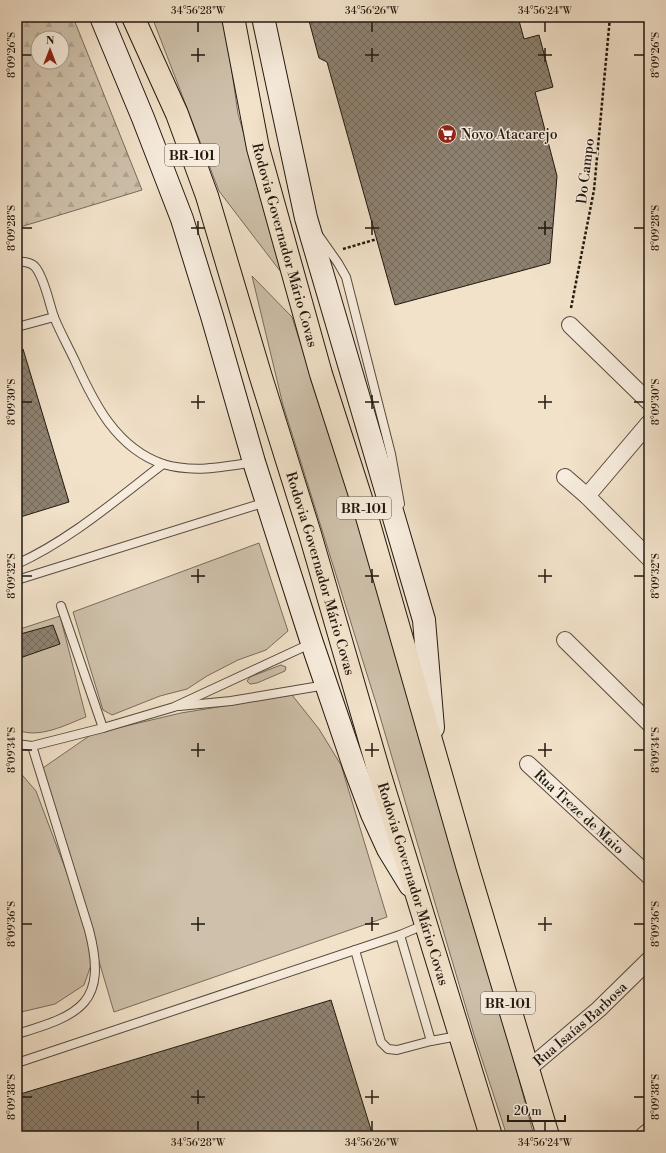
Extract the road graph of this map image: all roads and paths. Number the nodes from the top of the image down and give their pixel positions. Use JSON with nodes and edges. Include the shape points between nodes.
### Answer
{"nodes":[{"id":1,"x":101,"y":17,"type":"edge"},
{"id":2,"x":133,"y":17,"type":"edge"},
{"id":3,"x":233,"y":17,"type":"edge"},
{"id":4,"x":263,"y":17,"type":"edge"},
{"id":5,"x":610,"y":17,"type":"edge"},
{"id":6,"x":306,"y":218,"type":"junction"},
{"id":7,"x":377,"y":239,"type":"dead end"},
{"id":8,"x":331,"y":252,"type":"junction"},
{"id":9,"x":17,"y":261,"type":"edge"},
{"id":10,"x":54,"y":317,"type":"junction"},
{"id":11,"x":570,"y":326,"type":"joint"},
{"id":12,"x":17,"y":327,"type":"edge"},
{"id":13,"x":649,"y":400,"type":"edge"},
{"id":14,"x":649,"y":424,"type":"edge"},
{"id":15,"x":254,"y":462,"type":"junction"},
{"id":16,"x":163,"y":464,"type":"junction"},
{"id":17,"x":565,"y":476,"type":"dead end"},
{"id":18,"x":587,"y":496,"type":"junction"},
{"id":19,"x":267,"y":502,"type":"junction"},
{"id":20,"x":649,"y":558,"type":"edge"},
{"id":21,"x":17,"y":564,"type":"edge"},
{"id":22,"x":17,"y":580,"type":"edge"},
{"id":23,"x":61,"y":606,"type":"dead end"},
{"id":24,"x":424,"y":620,"type":"junction"},
{"id":25,"x":565,"y":640,"type":"dead end"},
{"id":26,"x":312,"y":643,"type":"junction"},
{"id":27,"x":328,"y":685,"type":"junction"},
{"id":28,"x":174,"y":707,"type":"junction"},
{"id":29,"x":649,"y":723,"type":"edge"},
{"id":30,"x":102,"y":728,"type":"junction"},
{"id":31,"x":17,"y":744,"type":"edge"},
{"id":32,"x":32,"y":746,"type":"junction"},
{"id":33,"x":435,"y":756,"type":"junction"},
{"id":34,"x":528,"y":764,"type":"dead end"},
{"id":35,"x":649,"y":876,"type":"edge"},
{"id":36,"x":420,"y":902,"type":"junction"},
{"id":37,"x":427,"y":924,"type":"junction"},
{"id":38,"x":400,"y":935,"type":"junction"},
{"id":39,"x":355,"y":950,"type":"junction"},
{"id":40,"x":649,"y":960,"type":"edge"},
{"id":41,"x":17,"y":1034,"type":"edge"},
{"id":42,"x":460,"y":1036,"type":"junction"},
{"id":43,"x":431,"y":1041,"type":"junction"},
{"id":44,"x":17,"y":1063,"type":"edge"},
{"id":45,"x":528,"y":1069,"type":"junction"},
{"id":46,"x":649,"y":1130,"type":"edge"},
{"id":47,"x":491,"y":1136,"type":"edge"},
{"id":48,"x":548,"y":1136,"type":"edge"},
{"id":49,"x":643,"y":1136,"type":"edge"}],
"edges":[{"from":1,"to":15,"type":"main road","via":[[182,219]]},
{"from":2,"to":36,"type":"highway","name":"Rodovia Governador Mário Covas","number":"BR-101","via":[[177,114],[207,196]]},
{"from":3,"to":33,"type":"highway","name":"Rodovia Governador Mário Covas","number":"BR-101","via":[[258,148],[321,374],[366,517]]},
{"from":4,"to":6,"type":"main road"},
{"from":5,"to":11,"type":"path","name":"Do Campo","via":[[594,190],[568,320]]},
{"from":6,"to":8,"type":"lane"},
{"from":6,"to":24,"type":"main road"},
{"from":7,"to":8,"type":"path"},
{"from":8,"to":24,"type":"lane","via":[[346,277],[390,454]]},
{"from":9,"to":10,"type":"lane","via":[[27,262],[36,267]]},
{"from":10,"to":12,"type":"lane"},
{"from":10,"to":16,"type":"lane","via":[[102,416],[128,445]]},
{"from":11,"to":13,"type":"street"},
{"from":14,"to":18,"type":"street"},
{"from":15,"to":16,"type":"lane","via":[[195,469]]},
{"from":15,"to":19,"type":"main road"},
{"from":16,"to":21,"type":"lane","via":[[91,519]]},
{"from":17,"to":18,"type":"street"},
{"from":18,"to":20,"type":"street"},
{"from":19,"to":22,"type":"lane"},
{"from":19,"to":26,"type":"main road"},
{"from":23,"to":30,"type":"lane"},
{"from":24,"to":33,"type":"main road"},
{"from":25,"to":29,"type":"street"},
{"from":26,"to":27,"type":"main road"},
{"from":26,"to":28,"type":"lane"},
{"from":27,"to":28,"type":"lane","via":[[231,701]]},
{"from":27,"to":36,"type":"main road","via":[[372,814],[388,849]]},
{"from":28,"to":30,"type":"lane"},
{"from":30,"to":32,"type":"lane"},
{"from":31,"to":32,"type":"lane"},
{"from":32,"to":41,"type":"lane","via":[[89,930],[94,950],[95,973],[92,990],[80,1008],[60,1019]]},
{"from":33,"to":45,"type":"highway","name":"Rodovia Governador Mário Covas","number":"BR-101"},
{"from":34,"to":35,"type":"street","name":"Rua Treze de Maio"},
{"from":36,"to":37,"type":"highway","name":"Rodovia Governador Mário Covas","number":"BR-101"},
{"from":37,"to":38,"type":"lane"},
{"from":37,"to":42,"type":"highway","name":"Rodovia Governador Mário Covas","number":"BR-101"},
{"from":38,"to":39,"type":"lane"},
{"from":38,"to":43,"type":"lane"},
{"from":39,"to":43,"type":"lane","via":[[382,1042],[388,1049],[397,1050]]},
{"from":39,"to":44,"type":"lane"},
{"from":40,"to":45,"type":"street","name":"Rua Isaías Barbosa","via":[[599,1009]]},
{"from":42,"to":43,"type":"lane"},
{"from":42,"to":47,"type":"highway","name":"Rodovia Governador Mário Covas","number":"BR-101"},
{"from":45,"to":48,"type":"highway","name":"Rodovia Governador Mário Covas","number":"BR-101"},
{"from":46,"to":49,"type":"street"}]}
